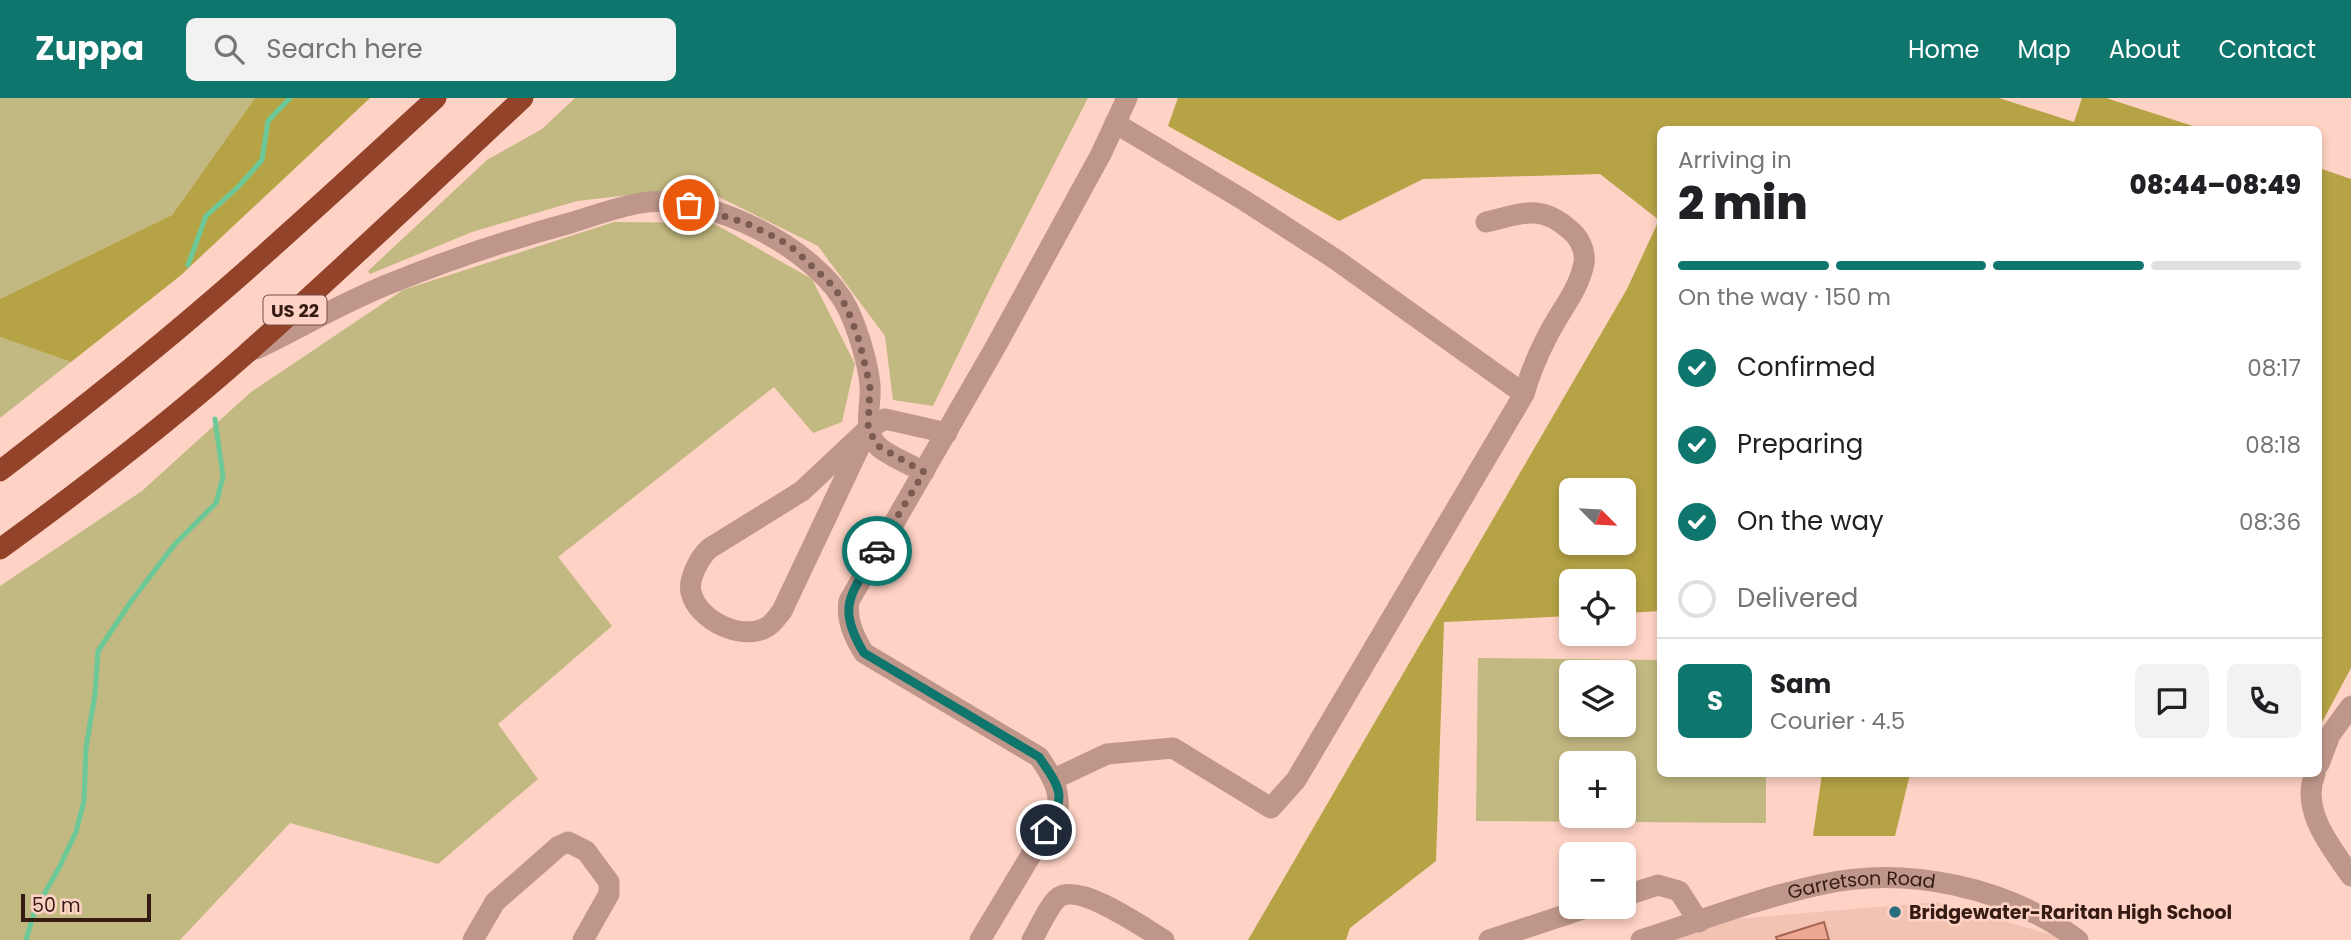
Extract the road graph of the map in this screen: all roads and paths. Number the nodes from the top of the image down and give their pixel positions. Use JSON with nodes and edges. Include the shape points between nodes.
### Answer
{"nodes":[{"id":1,"x":436,"y":98,"type":"edge"},
{"id":2,"x":523,"y":98,"type":"edge"},
{"id":3,"x":1127,"y":98,"type":"edge"},
{"id":4,"x":1115,"y":122,"type":"junction"},
{"id":5,"x":1486,"y":222,"type":"dead end"},
{"id":6,"x":245,"y":355,"type":"junction"},
{"id":7,"x":1524,"y":394,"type":"junction"},
{"id":8,"x":868,"y":429,"type":"junction"},
{"id":9,"x":947,"y":433,"type":"junction"},
{"id":10,"x":0,"y":471,"type":"edge"},
{"id":11,"x":924,"y":472,"type":"junction"},
{"id":12,"x":0,"y":549,"type":"edge"},
{"id":13,"x":2351,"y":706,"type":"edge"},
{"id":14,"x":2322,"y":756,"type":"edge"},
{"id":15,"x":2314,"y":777,"type":"edge"},
{"id":16,"x":1054,"y":779,"type":"junction"},
{"id":17,"x":2351,"y":876,"type":"edge"},
{"id":18,"x":1636,"y":892,"type":"edge"},
{"id":19,"x":1559,"y":917,"type":"edge"},
{"id":20,"x":1699,"y":922,"type":"junction"},
{"id":21,"x":473,"y":940,"type":"edge"},
{"id":22,"x":583,"y":940,"type":"edge"},
{"id":23,"x":981,"y":940,"type":"edge"},
{"id":24,"x":1032,"y":940,"type":"edge"},
{"id":25,"x":1164,"y":940,"type":"edge"},
{"id":26,"x":1489,"y":940,"type":"edge"},
{"id":27,"x":1641,"y":940,"type":"edge"},
{"id":28,"x":2078,"y":940,"type":"edge"}],
"edges":[{"from":1,"to":10,"type":"highway","via":[[202,309]]},
{"from":2,"to":6,"type":"highway","number":"US 22"},
{"from":3,"to":4,"type":"street"},
{"from":4,"to":7,"type":"street","via":[[1335,259]]},
{"from":4,"to":9,"type":"street"},
{"from":5,"to":7,"type":"street","via":[[1531,211],[1556,217],[1578,237],[1584,261],[1573,294],[1548,334]]},
{"from":6,"to":8,"type":"street","via":[[393,282],[445,263],[643,202],[674,202],[746,223],[779,239],[834,287],[859,340],[870,386]]},
{"from":6,"to":12,"type":"highway","number":"US 22"},
{"from":7,"to":16,"type":"street","via":[[1296,780],[1271,808],[1173,748],[1107,754]]},
{"from":8,"to":8,"type":"street","via":[[802,491],[703,554],[690,584],[697,605],[708,616],[733,632],[754,633],[769,627],[782,611]]},
{"from":8,"to":9,"type":"street","via":[[886,419]]},
{"from":8,"to":11,"type":"street","via":[[878,446]]},
{"from":9,"to":11,"type":"street"},
{"from":11,"to":16,"type":"street","via":[[849,601],[854,637],[864,653],[1039,757]]},
{"from":13,"to":14,"type":"street","via":[[2330,735]]},
{"from":15,"to":17,"type":"street","via":[[2311,805],[2324,837]]},
{"from":16,"to":23,"type":"street","via":[[1058,810]]},
{"from":18,"to":20,"type":"street","via":[[1658,885],[1679,891]]},
{"from":19,"to":26,"type":"street"},
{"from":20,"to":27,"type":"street","name":"Garretson Road"},
{"from":20,"to":28,"type":"street","name":"Garretson Road","via":[[1821,884],[1897,879],[1993,895],[2027,909]]},
{"from":21,"to":22,"type":"street","via":[[495,902],[568,842],[586,851],[609,882],[609,894]]},
{"from":24,"to":25,"type":"street","via":[[1055,900],[1066,895],[1100,902]]}]}
